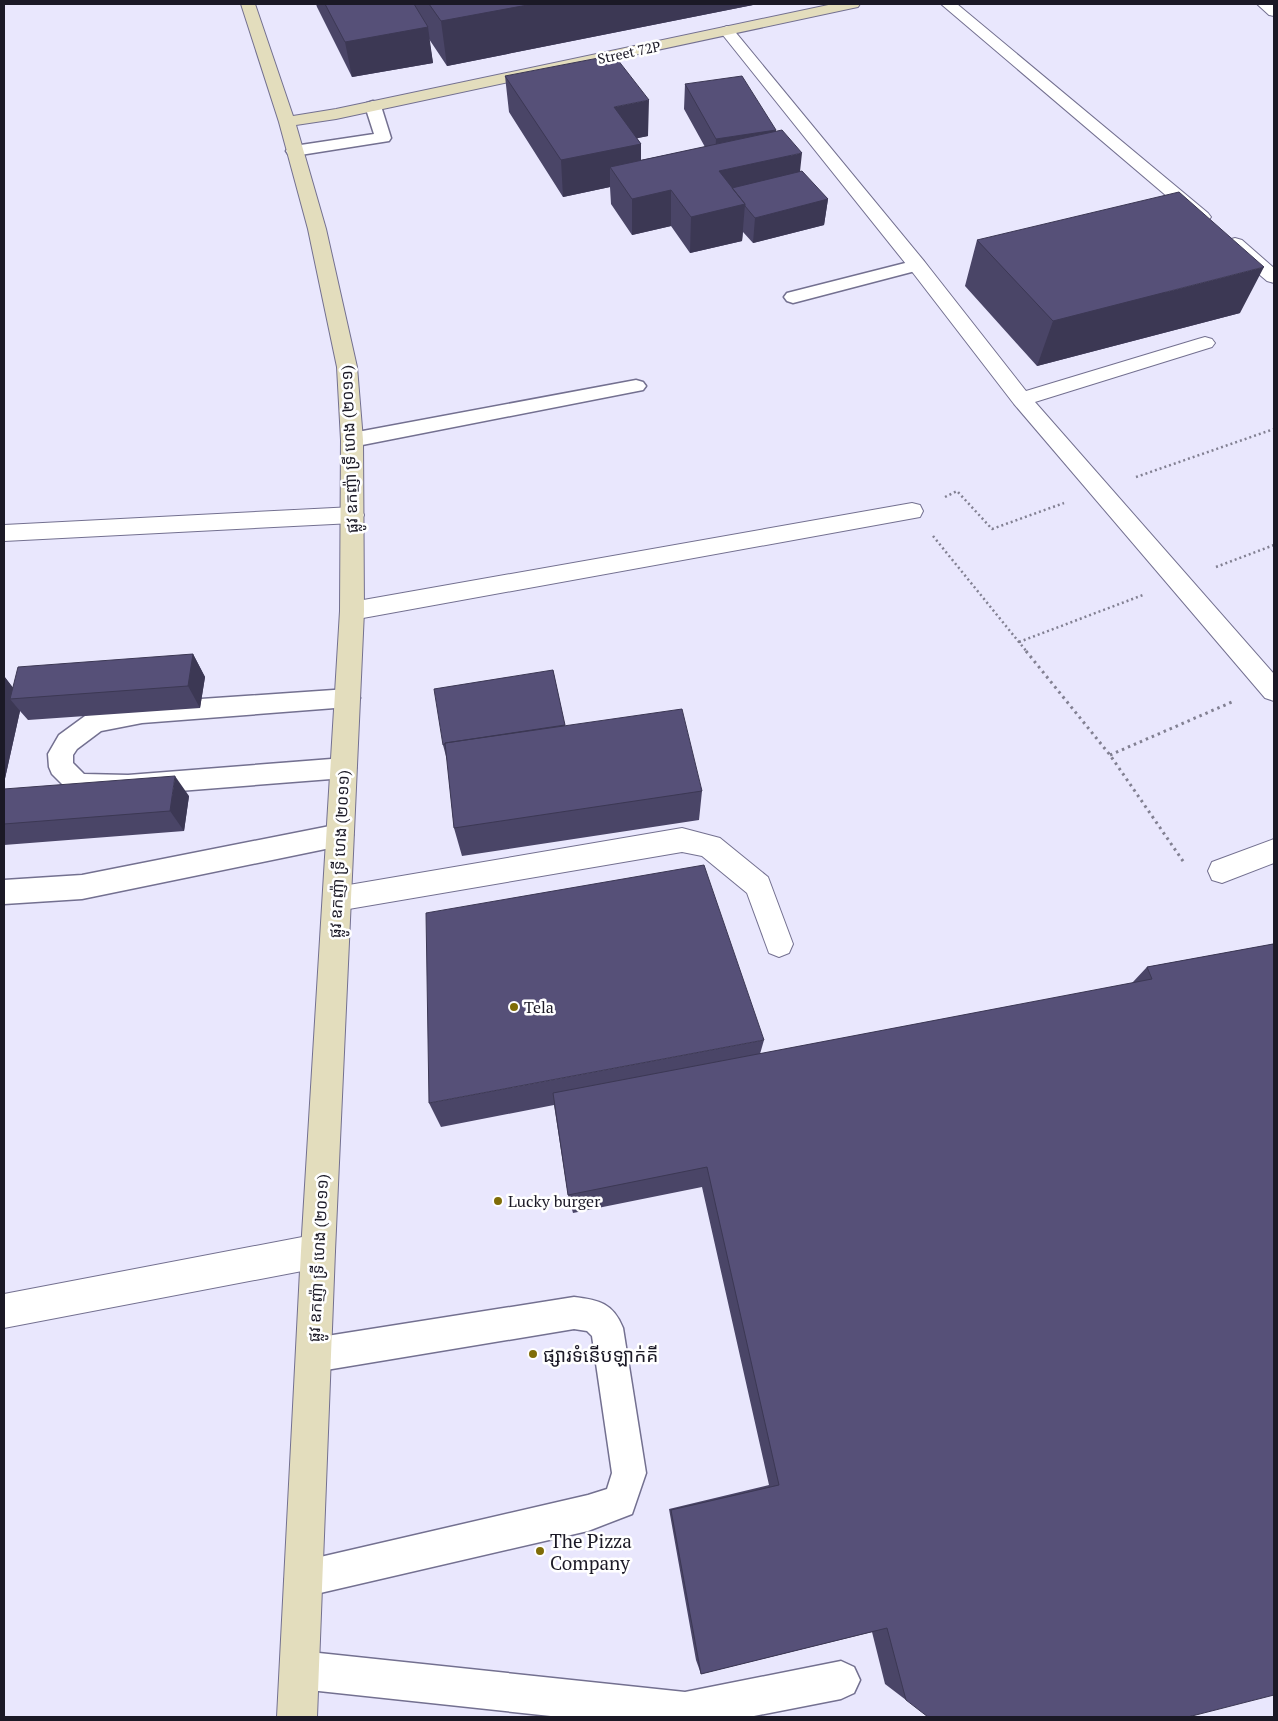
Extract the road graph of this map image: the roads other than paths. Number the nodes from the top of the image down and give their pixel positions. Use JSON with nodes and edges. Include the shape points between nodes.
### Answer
{"nodes":[{"id":1,"x":249,"y":4,"type":"edge"},
{"id":2,"x":846,"y":4,"type":"edge"},
{"id":3,"x":948,"y":4,"type":"edge"},
{"id":4,"x":1264,"y":4,"type":"edge"},
{"id":5,"x":1274,"y":12,"type":"edge"},
{"id":6,"x":727,"y":31,"type":"junction"},
{"id":7,"x":373,"y":106,"type":"junction"},
{"id":8,"x":287,"y":122,"type":"junction"},
{"id":9,"x":294,"y":151,"type":"junction"},
{"id":10,"x":917,"y":265,"type":"junction"},
{"id":11,"x":1274,"y":277,"type":"edge"},
{"id":12,"x":794,"y":297,"type":"dead end"},
{"id":13,"x":1205,"y":342,"type":"dead end"},
{"id":14,"x":636,"y":386,"type":"dead end"},
{"id":15,"x":1021,"y":399,"type":"junction"},
{"id":16,"x":352,"y":440,"type":"junction"},
{"id":17,"x":912,"y":511,"type":"road end"},
{"id":18,"x":353,"y":515,"type":"junction"},
{"id":19,"x":4,"y":533,"type":"edge"},
{"id":20,"x":352,"y":611,"type":"junction"},
{"id":21,"x":1272,"y":688,"type":"edge"},
{"id":22,"x":348,"y":698,"type":"junction"},
{"id":23,"x":344,"y":768,"type":"junction"},
{"id":24,"x":340,"y":835,"type":"junction"},
{"id":25,"x":1274,"y":851,"type":"edge"},
{"id":26,"x":1222,"y":871,"type":"road end"},
{"id":27,"x":4,"y":892,"type":"edge"},
{"id":28,"x":337,"y":899,"type":"junction"},
{"id":29,"x":779,"y":944,"type":"dead end"},
{"id":30,"x":318,"y":1250,"type":"junction"},
{"id":31,"x":4,"y":1311,"type":"edge"},
{"id":32,"x":314,"y":1355,"type":"junction"},
{"id":33,"x":303,"y":1579,"type":"junction"},
{"id":34,"x":300,"y":1670,"type":"junction"},
{"id":35,"x":841,"y":1680,"type":"edge"},
{"id":36,"x":297,"y":1717,"type":"edge"}],
"edges":[{"from":1,"to":8,"type":"main road","name":"ផ្លូវ ឧកញ៉ា ទ្រី ហេង (២០១១)"},
{"from":2,"to":6,"type":"main road","name":"Street 72P"},
{"from":3,"to":11,"type":"street"},
{"from":4,"to":5,"type":"street"},
{"from":6,"to":7,"type":"main road","name":"Street 72P"},
{"from":6,"to":10,"type":"street"},
{"from":7,"to":8,"type":"main road","name":"Street 72P"},
{"from":7,"to":9,"type":"lane","via":[[384,138]]},
{"from":8,"to":9,"type":"main road","name":"ផ្លូវ ឧកញ៉ា ទ្រី ហេង (២០១១)"},
{"from":9,"to":16,"type":"main road","name":"ផ្លូវ ឧកញ៉ា ទ្រី ហេង (២០១១)","via":[[317,229],[347,366]]},
{"from":10,"to":12,"type":"lane"},
{"from":10,"to":15,"type":"street"},
{"from":13,"to":15,"type":"street"},
{"from":14,"to":16,"type":"lane"},
{"from":15,"to":21,"type":"street"},
{"from":16,"to":18,"type":"main road","name":"ផ្លូវ ឧកញ៉ា ទ្រី ហេង (២០១១)"},
{"from":17,"to":20,"type":"street"},
{"from":18,"to":19,"type":"street"},
{"from":18,"to":20,"type":"main road","name":"ផ្លូវ ឧកញ៉ា ទ្រី ហេង (២០១១)"},
{"from":20,"to":22,"type":"main road","name":"ផ្លូវ ឧកញ៉ា ទ្រី ហេង (២០១១)"},
{"from":22,"to":23,"type":"main road","name":"ផ្លូវ ឧកញ៉ា ទ្រី ហេង (២០១១)"},
{"from":22,"to":23,"type":"lane","via":[[142,713],[94,723],[68,742],[60,754],[60,767],[78,784],[128,785]]},
{"from":23,"to":24,"type":"main road","name":"ផ្លូវ ឧកញ៉ា ទ្រី ហេង (២០១១)"},
{"from":24,"to":27,"type":"lane","via":[[82,887]]},
{"from":24,"to":28,"type":"main road","name":"ផ្លូវ ឧកញ៉ា ទ្រី ហេង (២០១១)"},
{"from":25,"to":26,"type":"street"},
{"from":28,"to":29,"type":"street","via":[[682,840],[710,846],[758,886]]},
{"from":28,"to":30,"type":"main road","name":"ផ្លូវ ឧកញ៉ា ទ្រី ហេង (២០១១)"},
{"from":30,"to":31,"type":"street"},
{"from":30,"to":32,"type":"main road","name":"ផ្លូវ ឧកញ៉ា ទ្រី ហេង (២០១១)"},
{"from":32,"to":33,"type":"main road","name":"ផ្លូវ ឧកញ៉ា ទ្រី ហេង (២០១១)"},
{"from":32,"to":33,"type":"lane","via":[[574,1313],[595,1316],[608,1328],[629,1473],[620,1502],[588,1513]]},
{"from":33,"to":34,"type":"main road","name":"ផ្លូវ ឧកញ៉ា ទ្រី ហេង (២០១១)"},
{"from":34,"to":35,"type":"lane","via":[[685,1711]]},
{"from":34,"to":36,"type":"main road","name":"ផ្លូវ ឧកញ៉ា ទ្រី ហេង (២០១១)"}]}
